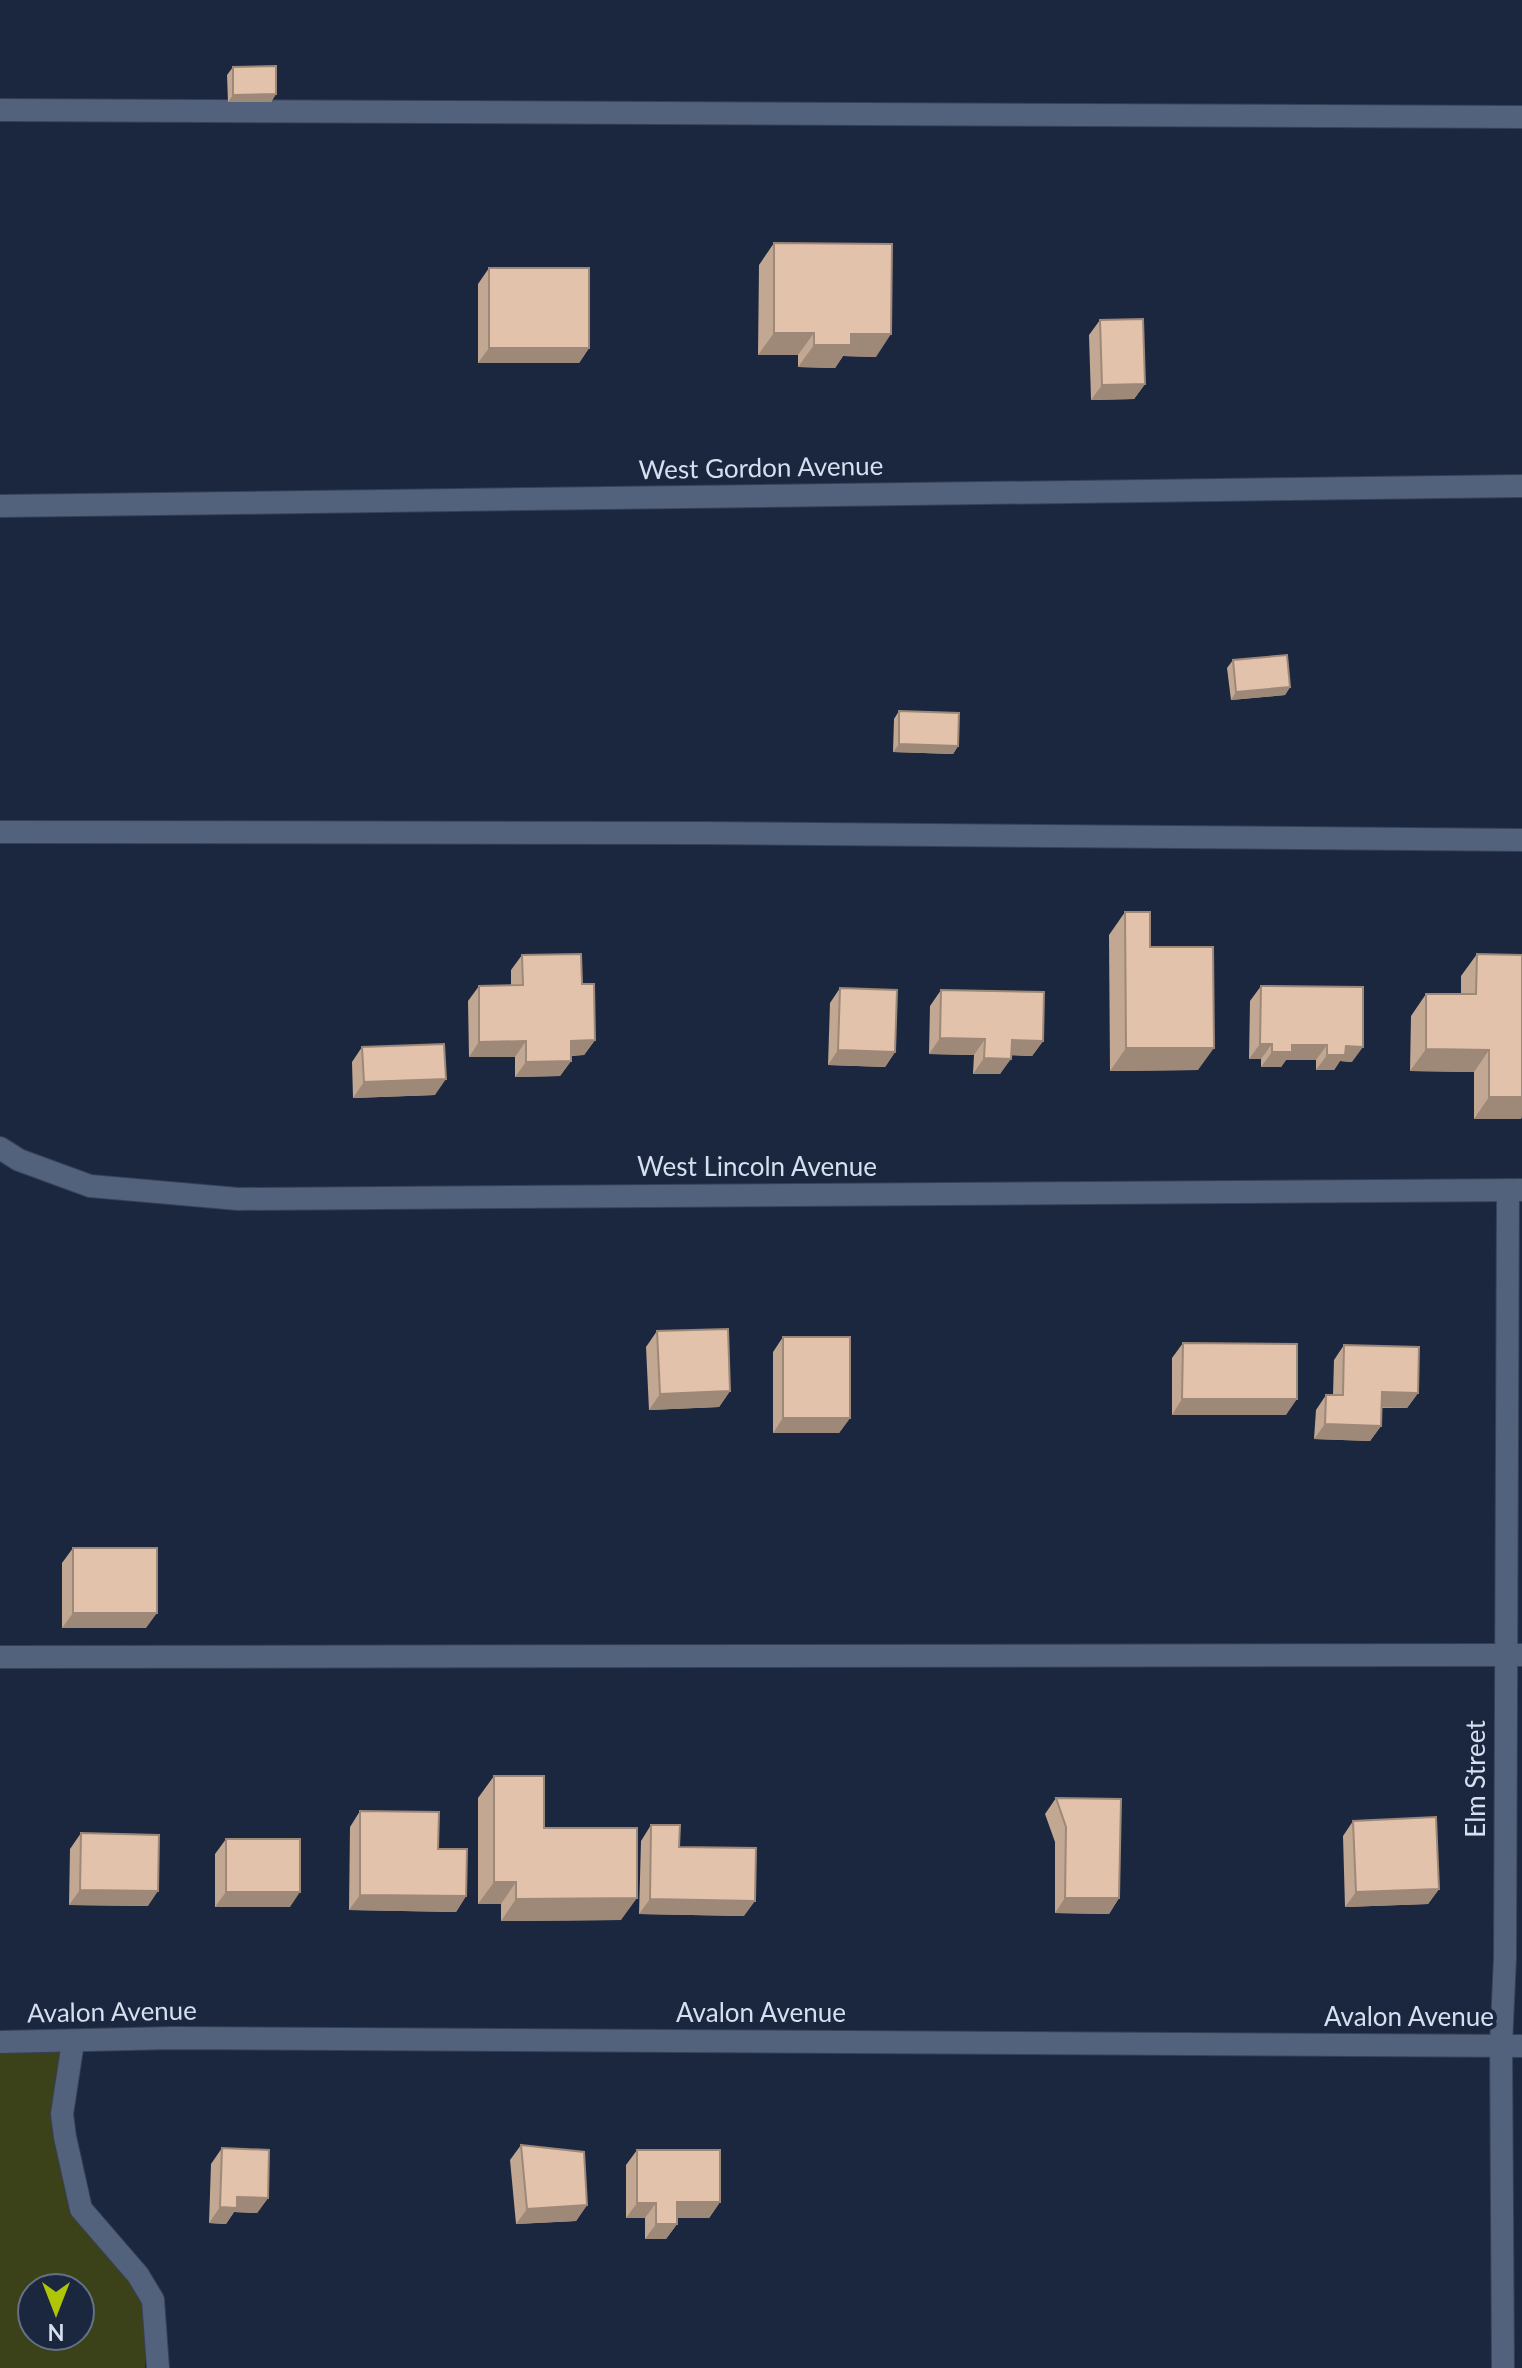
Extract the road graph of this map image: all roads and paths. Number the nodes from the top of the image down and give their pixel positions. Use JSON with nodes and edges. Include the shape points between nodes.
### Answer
{"nodes":[{"id":1,"x":0,"y":110,"type":"edge"},
{"id":2,"x":1522,"y":117,"type":"edge"},
{"id":3,"x":1522,"y":486,"type":"edge"},
{"id":4,"x":0,"y":506,"type":"edge"},
{"id":5,"x":0,"y":832,"type":"edge"},
{"id":6,"x":1522,"y":840,"type":"edge"},
{"id":7,"x":0,"y":1148,"type":"edge"},
{"id":8,"x":1515,"y":1190,"type":"edge"},
{"id":9,"x":1513,"y":1655,"type":"edge"},
{"id":10,"x":0,"y":1657,"type":"edge"},
{"id":11,"x":0,"y":2042,"type":"edge"},
{"id":12,"x":73,"y":2042,"type":"junction"},
{"id":13,"x":1511,"y":2045,"type":"edge"},
{"id":14,"x":158,"y":2368,"type":"edge"},
{"id":15,"x":1503,"y":2368,"type":"edge"}],
"edges":[{"from":1,"to":2,"type":"street"},
{"from":3,"to":4,"type":"street","name":"West Gordon Avenue"},
{"from":5,"to":6,"type":"street"},
{"from":7,"to":8,"type":"street","name":"West Lincoln Avenue","via":[[90,1186],[238,1199]]},
{"from":8,"to":9,"type":"street","name":"Elm Street"},
{"from":9,"to":10,"type":"street"},
{"from":9,"to":13,"type":"street","name":"Elm Street","via":[[1505,1958]]},
{"from":11,"to":12,"type":"street","name":"Avalon Avenue"},
{"from":12,"to":13,"type":"street","name":"Avalon Avenue","via":[[189,2038]]},
{"from":12,"to":14,"type":"street","via":[[62,2114],[81,2209],[153,2300]]},
{"from":13,"to":15,"type":"street","name":"Elm Street"}]}
